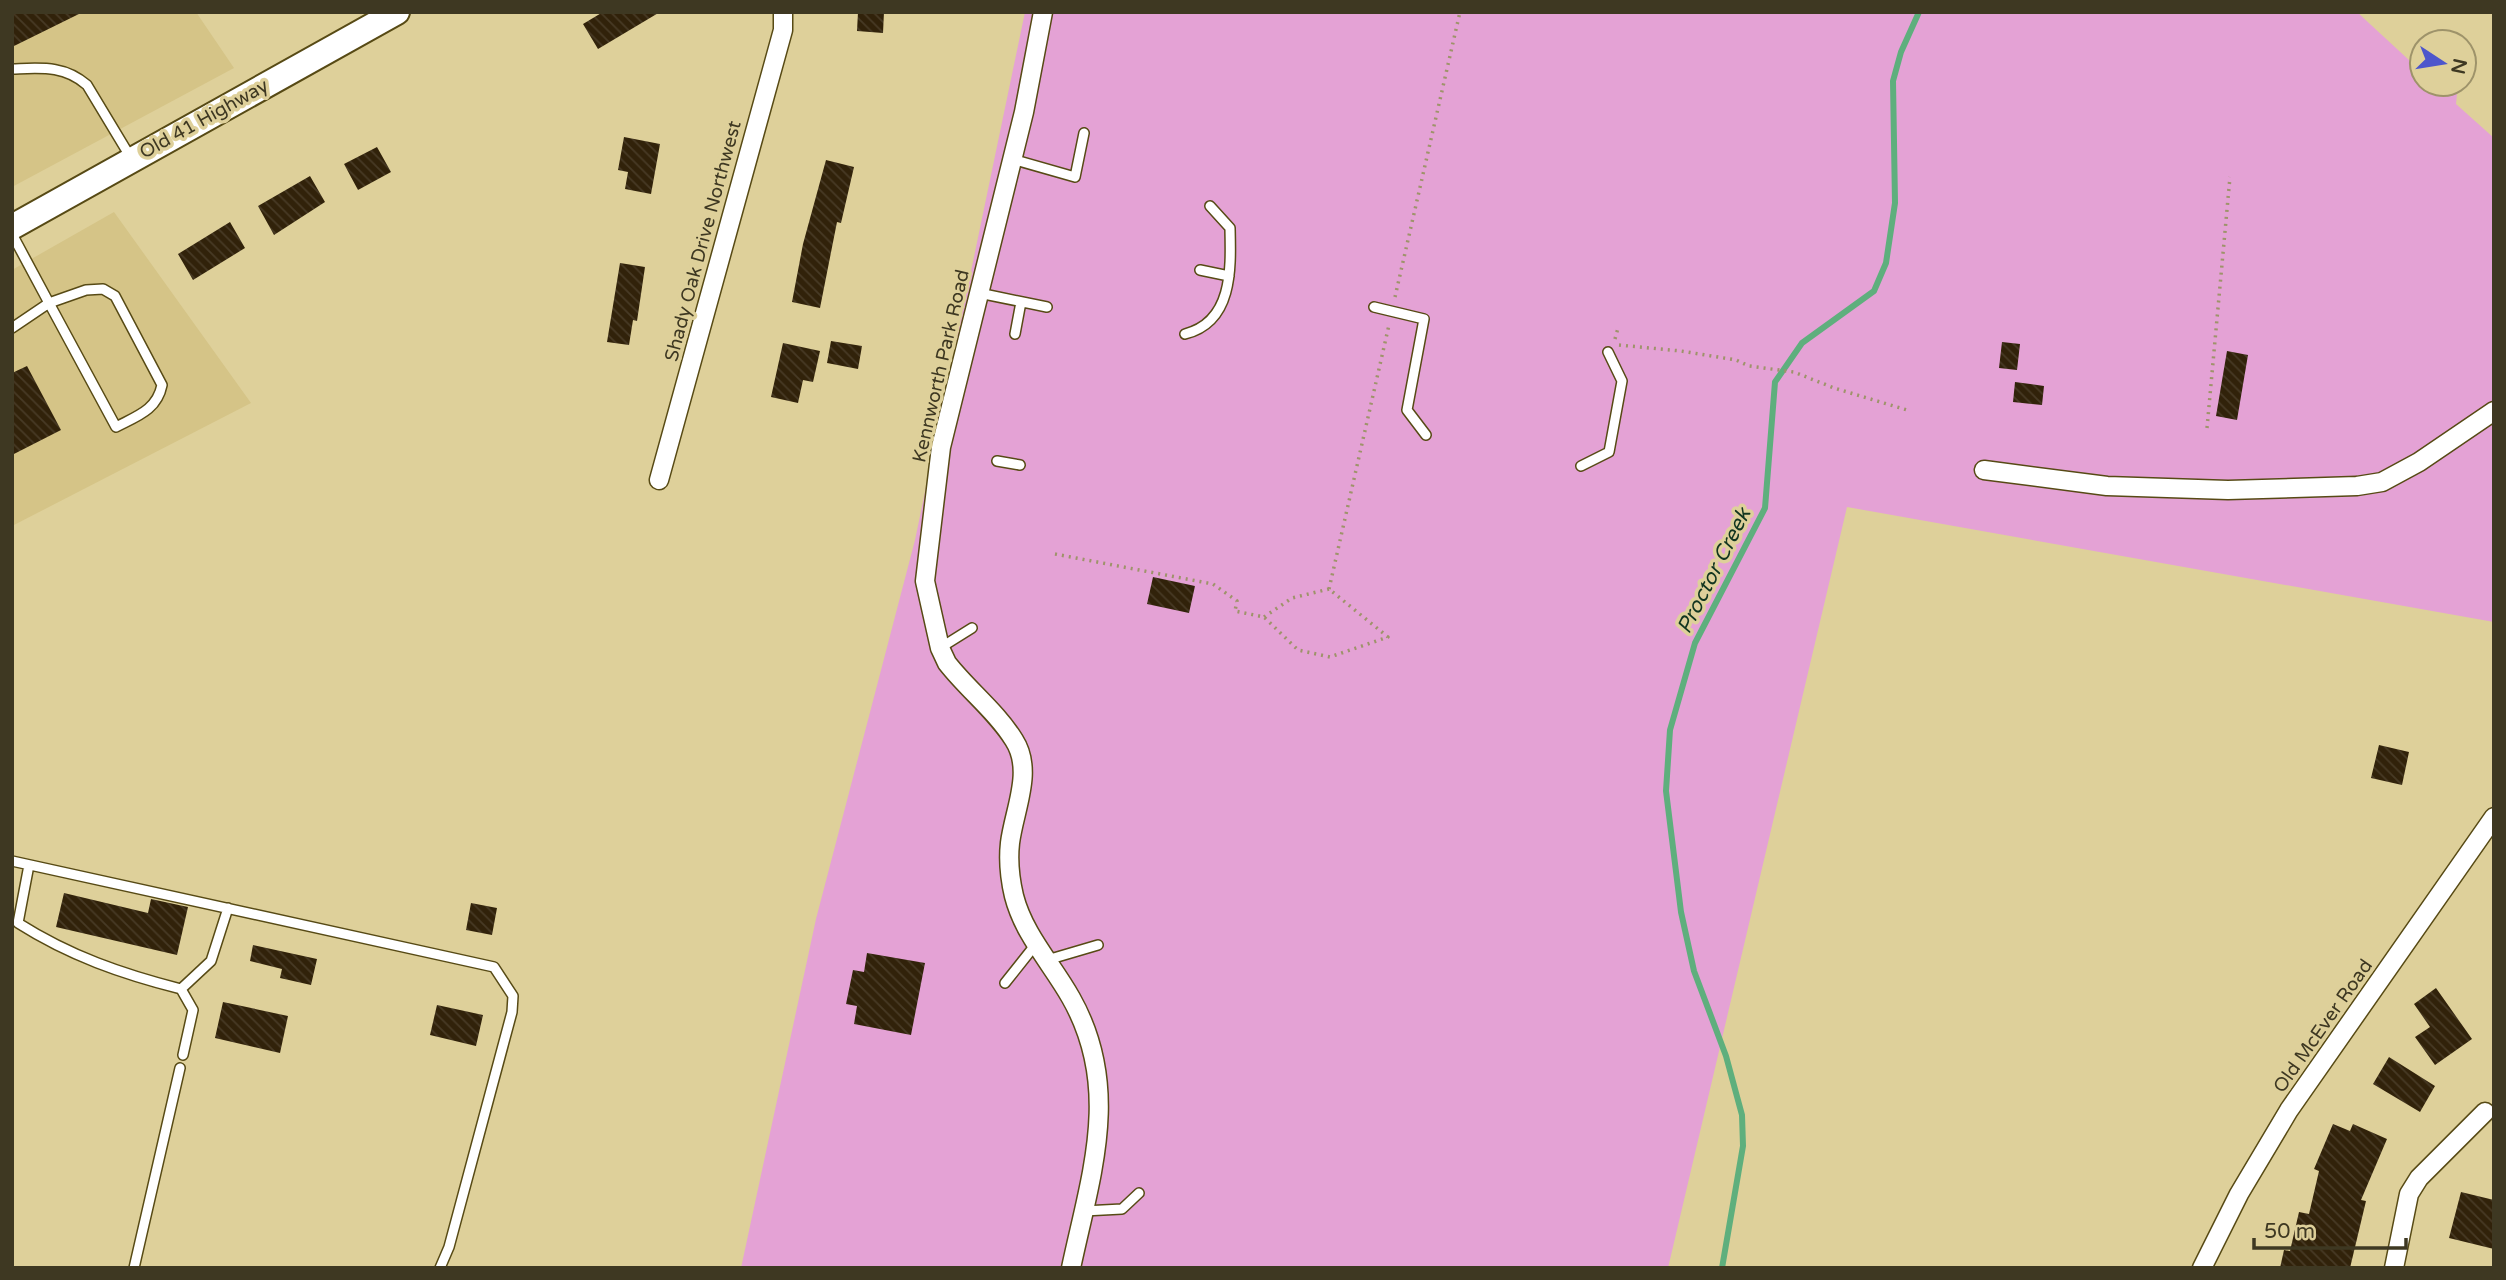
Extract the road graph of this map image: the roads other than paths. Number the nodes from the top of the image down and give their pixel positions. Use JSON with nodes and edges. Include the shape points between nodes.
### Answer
{"nodes":[{"id":1,"x":397,"y":12,"type":"edge"},
{"id":2,"x":783,"y":12,"type":"edge"},
{"id":3,"x":1044,"y":12,"type":"edge"},
{"id":4,"x":12,"y":69,"type":"edge"},
{"id":5,"x":1084,"y":133,"type":"dead end"},
{"id":6,"x":132,"y":159,"type":"junction"},
{"id":7,"x":1012,"y":159,"type":"junction"},
{"id":8,"x":1210,"y":206,"type":"dead end"},
{"id":9,"x":12,"y":227,"type":"edge"},
{"id":10,"x":12,"y":234,"type":"edge"},
{"id":11,"x":1200,"y":270,"type":"dead end"},
{"id":12,"x":1229,"y":276,"type":"junction"},
{"id":13,"x":979,"y":293,"type":"junction"},
{"id":14,"x":1021,"y":302,"type":"junction"},
{"id":15,"x":49,"y":303,"type":"junction"},
{"id":16,"x":1047,"y":307,"type":"dead end"},
{"id":17,"x":1374,"y":307,"type":"dead end"},
{"id":18,"x":12,"y":328,"type":"edge"},
{"id":19,"x":1015,"y":334,"type":"dead end"},
{"id":20,"x":1185,"y":334,"type":"dead end"},
{"id":21,"x":1608,"y":352,"type":"dead end"},
{"id":22,"x":2494,"y":411,"type":"edge"},
{"id":23,"x":1426,"y":435,"type":"dead end"},
{"id":24,"x":997,"y":461,"type":"dead end"},
{"id":25,"x":1020,"y":465,"type":"dead end"},
{"id":26,"x":1581,"y":466,"type":"dead end"},
{"id":27,"x":1984,"y":470,"type":"dead end"},
{"id":28,"x":659,"y":480,"type":"dead end"},
{"id":29,"x":971,"y":628,"type":"dead end"},
{"id":30,"x":940,"y":648,"type":"junction"},
{"id":31,"x":2494,"y":817,"type":"edge"},
{"id":32,"x":12,"y":861,"type":"edge"},
{"id":33,"x":29,"y":865,"type":"junction"},
{"id":34,"x":228,"y":908,"type":"junction"},
{"id":35,"x":1036,"y":944,"type":"junction"},
{"id":36,"x":1098,"y":945,"type":"dead end"},
{"id":37,"x":1046,"y":960,"type":"junction"},
{"id":38,"x":1005,"y":983,"type":"dead end"},
{"id":39,"x":181,"y":989,"type":"junction"},
{"id":40,"x":183,"y":1055,"type":"dead end"},
{"id":41,"x":180,"y":1068,"type":"dead end"},
{"id":42,"x":2485,"y":1112,"type":"dead end"},
{"id":43,"x":1139,"y":1193,"type":"dead end"},
{"id":44,"x":1084,"y":1211,"type":"junction"},
{"id":45,"x":134,"y":1268,"type":"edge"},
{"id":46,"x":440,"y":1268,"type":"edge"},
{"id":47,"x":1071,"y":1268,"type":"edge"},
{"id":48,"x":2202,"y":1268,"type":"edge"},
{"id":49,"x":2394,"y":1268,"type":"edge"}],
"edges":[{"from":1,"to":6,"type":"main road","name":"Old 41 Highway"},
{"from":2,"to":28,"type":"street","name":"Shady Oak Drive Northwest","via":[[783,30]]},
{"from":3,"to":7,"type":"street","name":"Kennworth Park Road"},
{"from":4,"to":6,"type":"lane","via":[[53,67],[77,76]]},
{"from":5,"to":7,"type":"lane","via":[[1075,177]]},
{"from":6,"to":9,"type":"main road","name":"Old 41 Highway"},
{"from":7,"to":13,"type":"street","name":"Kennworth Park Road"},
{"from":8,"to":12,"type":"lane","via":[[1230,228]]},
{"from":10,"to":15,"type":"lane"},
{"from":11,"to":12,"type":"lane"},
{"from":12,"to":20,"type":"lane","via":[[1225,300],[1203,329]]},
{"from":13,"to":14,"type":"lane"},
{"from":13,"to":30,"type":"street","name":"Kennworth Park Road","via":[[941,447],[926,554],[925,581]]},
{"from":14,"to":16,"type":"lane"},
{"from":14,"to":19,"type":"lane"},
{"from":15,"to":15,"type":"lane","via":[[116,427],[151,409],[159,400],[162,385],[115,296],[103,289],[86,290]]},
{"from":15,"to":18,"type":"lane"},
{"from":17,"to":23,"type":"lane","via":[[1424,319],[1407,410]]},
{"from":21,"to":26,"type":"lane","via":[[1622,381],[1609,452]]},
{"from":22,"to":27,"type":"street","via":[[2401,472],[2382,482],[2357,486],[2228,490],[2106,486]]},
{"from":24,"to":25,"type":"lane"},
{"from":29,"to":30,"type":"lane"},
{"from":30,"to":35,"type":"street","name":"Kennworth Park Road","via":[[960,680],[1015,741],[1023,765],[1009,862],[1015,900]]},
{"from":31,"to":48,"type":"street","name":"Old McEver Road","via":[[2290,1110]]},
{"from":32,"to":33,"type":"lane"},
{"from":33,"to":34,"type":"lane"},
{"from":33,"to":39,"type":"lane","via":[[19,923],[55,947],[111,971]]},
{"from":34,"to":39,"type":"lane","via":[[211,961]]},
{"from":34,"to":46,"type":"lane","via":[[494,967],[507,983],[513,996],[512,1012]]},
{"from":35,"to":37,"type":"street","name":"Kennworth Park Road"},
{"from":35,"to":38,"type":"lane"},
{"from":36,"to":37,"type":"lane"},
{"from":37,"to":44,"type":"street","name":"Kennworth Park Road","via":[[1083,1023],[1098,1079],[1098,1144]]},
{"from":39,"to":40,"type":"lane","via":[[193,1010]]},
{"from":41,"to":45,"type":"lane"},
{"from":42,"to":49,"type":"street","via":[[2419,1178],[2409,1194]]},
{"from":43,"to":44,"type":"lane","via":[[1122,1209]]},
{"from":44,"to":47,"type":"street","name":"Kennworth Park Road"}]}
